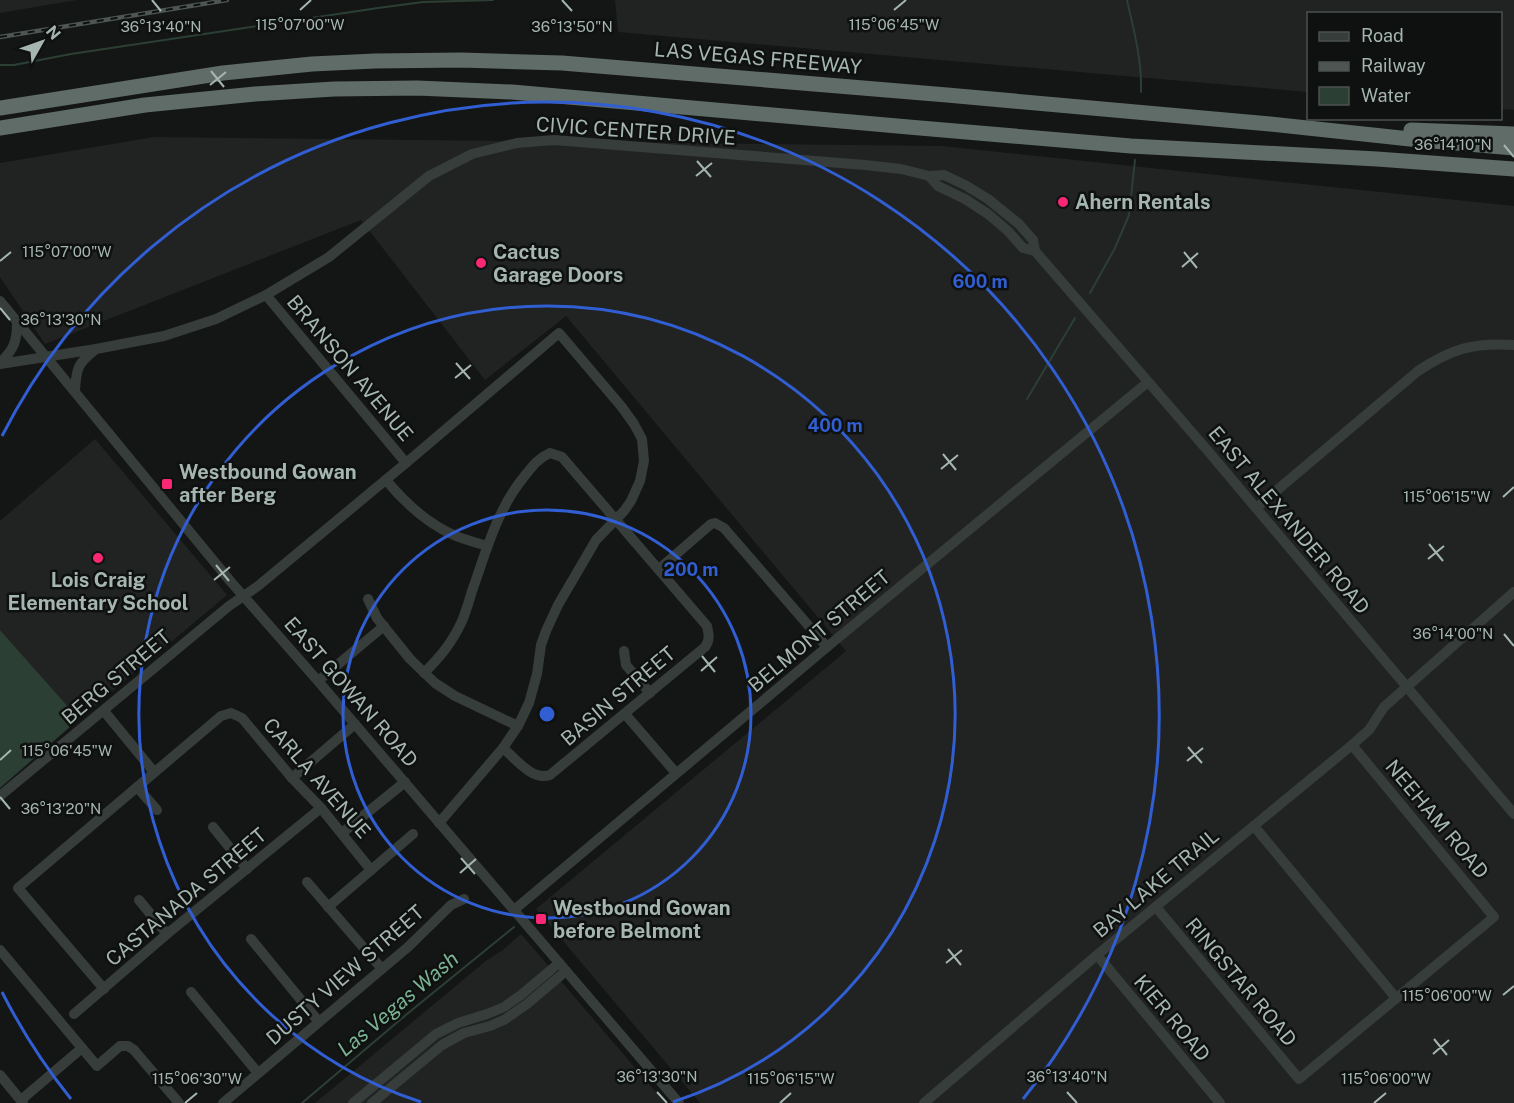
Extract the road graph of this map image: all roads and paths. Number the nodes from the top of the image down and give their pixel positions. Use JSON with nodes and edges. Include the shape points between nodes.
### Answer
{"nodes":[{"id":1,"x":0,"y":108,"type":"edge"},
{"id":2,"x":1270,"y":124,"type":"junction"},
{"id":3,"x":0,"y":128,"type":"edge"},
{"id":4,"x":1514,"y":134,"type":"edge"},
{"id":5,"x":1514,"y":148,"type":"edge"},
{"id":6,"x":1514,"y":169,"type":"edge"},
{"id":7,"x":929,"y":176,"type":"joint"},
{"id":8,"x":266,"y":296,"type":"junction"},
{"id":9,"x":0,"y":301,"type":"edge"},
{"id":10,"x":17,"y":322,"type":"junction"},
{"id":11,"x":1514,"y":345,"type":"edge"},
{"id":12,"x":96,"y":349,"type":"junction"},
{"id":13,"x":45,"y":357,"type":"junction"},
{"id":14,"x":0,"y":364,"type":"edge"},
{"id":15,"x":1148,"y":382,"type":"junction"},
{"id":16,"x":75,"y":391,"type":"junction"},
{"id":17,"x":406,"y":463,"type":"junction"},
{"id":18,"x":386,"y":480,"type":"junction"},
{"id":19,"x":1256,"y":508,"type":"junction"},
{"id":20,"x":615,"y":518,"type":"junction"},
{"id":21,"x":488,"y":546,"type":"junction"},
{"id":22,"x":658,"y":569,"type":"junction"},
{"id":23,"x":1514,"y":592,"type":"edge"},
{"id":24,"x":243,"y":596,"type":"junction"},
{"id":25,"x":368,"y":599,"type":"dead end"},
{"id":26,"x":384,"y":626,"type":"junction"},
{"id":27,"x":828,"y":647,"type":"junction"},
{"id":28,"x":624,"y":651,"type":"dead end"},
{"id":29,"x":424,"y":673,"type":"junction"},
{"id":30,"x":318,"y":681,"type":"junction"},
{"id":31,"x":1407,"y":686,"type":"junction"},
{"id":32,"x":650,"y":693,"type":"junction"},
{"id":33,"x":104,"y":711,"type":"junction"},
{"id":34,"x":625,"y":714,"type":"junction"},
{"id":35,"x":355,"y":724,"type":"junction"},
{"id":36,"x":518,"y":726,"type":"junction"},
{"id":37,"x":1352,"y":745,"type":"junction"},
{"id":38,"x":503,"y":748,"type":"junction"},
{"id":39,"x":154,"y":772,"type":"junction"},
{"id":40,"x":676,"y":773,"type":"junction"},
{"id":41,"x":292,"y":778,"type":"junction"},
{"id":42,"x":405,"y":782,"type":"junction"},
{"id":43,"x":137,"y":787,"type":"junction"},
{"id":44,"x":0,"y":796,"type":"edge"},
{"id":45,"x":321,"y":808,"type":"junction"},
{"id":46,"x":157,"y":810,"type":"dead end"},
{"id":47,"x":1514,"y":814,"type":"edge"},
{"id":48,"x":439,"y":823,"type":"junction"},
{"id":49,"x":1254,"y":826,"type":"junction"},
{"id":50,"x":213,"y":827,"type":"dead end"},
{"id":51,"x":342,"y":833,"type":"junction"},
{"id":52,"x":413,"y":834,"type":"dead end"},
{"id":53,"x":247,"y":869,"type":"junction"},
{"id":54,"x":371,"y":870,"type":"junction"},
{"id":55,"x":307,"y":882,"type":"dead end"},
{"id":56,"x":464,"y":899,"type":"dead end"},
{"id":57,"x":139,"y":900,"type":"dead end"},
{"id":58,"x":328,"y":907,"type":"junction"},
{"id":59,"x":1156,"y":907,"type":"junction"},
{"id":60,"x":514,"y":910,"type":"junction"},
{"id":61,"x":167,"y":934,"type":"junction"},
{"id":62,"x":251,"y":939,"type":"dead end"},
{"id":63,"x":0,"y":950,"type":"edge"},
{"id":64,"x":1097,"y":955,"type":"junction"},
{"id":65,"x":562,"y":967,"type":"junction"},
{"id":66,"x":382,"y":969,"type":"junction"},
{"id":67,"x":104,"y":989,"type":"junction"},
{"id":68,"x":191,"y":992,"type":"dead end"},
{"id":69,"x":1396,"y":998,"type":"junction"},
{"id":70,"x":74,"y":1014,"type":"dead end"},
{"id":71,"x":319,"y":1022,"type":"junction"},
{"id":72,"x":82,"y":1048,"type":"junction"},
{"id":73,"x":258,"y":1073,"type":"junction"},
{"id":74,"x":0,"y":1075,"type":"edge"},
{"id":75,"x":22,"y":1102,"type":"edge"},
{"id":76,"x":179,"y":1103,"type":"edge"},
{"id":77,"x":223,"y":1103,"type":"edge"},
{"id":78,"x":353,"y":1103,"type":"edge"},
{"id":79,"x":372,"y":1103,"type":"edge"},
{"id":80,"x":679,"y":1103,"type":"edge"},
{"id":81,"x":924,"y":1103,"type":"edge"},
{"id":82,"x":1220,"y":1103,"type":"edge"}],
"edges":[{"from":1,"to":2,"type":"highway","name":"LAS VEGAS FREEWAY","via":[[223,73],[333,63],[462,60],[573,64]]},
{"from":2,"to":4,"type":"highway"},
{"from":2,"to":5,"type":"highway","name":"LAS VEGAS FREEWAY"},
{"from":3,"to":6,"type":"highway","via":[[145,105],[244,95],[417,88],[512,92],[1131,146]]},
{"from":7,"to":8,"type":"street","name":"CIVIC CENTER DRIVE","via":[[865,165],[554,140],[517,142],[472,154],[429,176],[329,258]]},
{"from":7,"to":15,"type":"street","name":"EAST ALEXANDER ROAD","via":[[938,186],[988,214],[1023,248],[1035,251]]},
{"from":8,"to":12,"type":"street","name":"CIVIC CENTER DRIVE","via":[[216,319],[164,336]]},
{"from":8,"to":17,"type":"street","name":"BRANSON AVENUE"},
{"from":9,"to":10,"type":"street","name":"EAST GOWAN ROAD"},
{"from":10,"to":13,"type":"street","name":"EAST GOWAN ROAD"},
{"from":10,"to":14,"type":"street","via":[[15,344]]},
{"from":11,"to":19,"type":"street","via":[[1466,347],[1438,358]]},
{"from":12,"to":13,"type":"street","name":"CIVIC CENTER DRIVE"},
{"from":12,"to":16,"type":"street","via":[[81,362]]},
{"from":13,"to":14,"type":"street","name":"CIVIC CENTER DRIVE"},
{"from":13,"to":16,"type":"street","name":"EAST GOWAN ROAD"},
{"from":15,"to":19,"type":"street","name":"EAST ALEXANDER ROAD"},
{"from":15,"to":27,"type":"street","name":"BELMONT STREET"},
{"from":16,"to":24,"type":"street","name":"EAST GOWAN ROAD"},
{"from":17,"to":18,"type":"street","name":"BERG STREET"},
{"from":17,"to":20,"type":"street","name":"BERG STREET","via":[[559,333],[621,406],[642,439],[644,461],[640,481],[631,501]]},
{"from":18,"to":21,"type":"street","via":[[425,519],[455,536]]},
{"from":18,"to":24,"type":"street","name":"BERG STREET"},
{"from":19,"to":31,"type":"street","name":"EAST ALEXANDER ROAD"},
{"from":20,"to":21,"type":"street","via":[[562,457],[550,453],[539,459],[513,490]]},
{"from":20,"to":22,"type":"street"},
{"from":20,"to":36,"type":"street","via":[[596,540],[558,605],[541,645],[529,703]]},
{"from":21,"to":29,"type":"street","via":[[463,619],[440,657]]},
{"from":22,"to":27,"type":"street","via":[[711,524],[724,528]]},
{"from":22,"to":32,"type":"street","name":"BASIN STREET","via":[[707,626],[709,637],[705,647]]},
{"from":23,"to":31,"type":"street","name":"BAY LAKE TRAIL"},
{"from":24,"to":30,"type":"street","name":"EAST GOWAN ROAD"},
{"from":24,"to":33,"type":"street","name":"BERG STREET"},
{"from":25,"to":26,"type":"street"},
{"from":26,"to":29,"type":"street"},
{"from":26,"to":30,"type":"street"},
{"from":27,"to":40,"type":"street","name":"BELMONT STREET"},
{"from":28,"to":32,"type":"street","via":[[626,665]]},
{"from":29,"to":36,"type":"street","via":[[455,696]]},
{"from":30,"to":35,"type":"street","name":"EAST GOWAN ROAD"},
{"from":31,"to":37,"type":"street","name":"BAY LAKE TRAIL"},
{"from":31,"to":47,"type":"street","name":"EAST ALEXANDER ROAD"},
{"from":32,"to":34,"type":"street","name":"BASIN STREET"},
{"from":33,"to":39,"type":"street"},
{"from":33,"to":44,"type":"street","name":"BERG STREET"},
{"from":34,"to":38,"type":"street","name":"BASIN STREET","via":[[543,777],[532,774]]},
{"from":34,"to":40,"type":"street"},
{"from":35,"to":41,"type":"street"},
{"from":35,"to":42,"type":"street","name":"EAST GOWAN ROAD"},
{"from":36,"to":38,"type":"street"},
{"from":37,"to":49,"type":"street","name":"BAY LAKE TRAIL"},
{"from":37,"to":69,"type":"street","name":"NEEHAM ROAD","via":[[1494,917]]},
{"from":38,"to":48,"type":"street"},
{"from":39,"to":41,"type":"street","name":"CARLA AVENUE","via":[[222,716],[231,713],[242,718]]},
{"from":39,"to":43,"type":"street"},
{"from":40,"to":60,"type":"street","name":"BELMONT STREET"},
{"from":41,"to":45,"type":"street","name":"CARLA AVENUE"},
{"from":42,"to":48,"type":"street","name":"EAST GOWAN ROAD"},
{"from":42,"to":51,"type":"street"},
{"from":43,"to":46,"type":"street"},
{"from":43,"to":67,"type":"street","via":[[18,888]]},
{"from":45,"to":51,"type":"street","name":"CARLA AVENUE"},
{"from":45,"to":53,"type":"street","name":"CASTANADA STREET"},
{"from":48,"to":60,"type":"street","name":"EAST GOWAN ROAD"},
{"from":49,"to":59,"type":"street","name":"BAY LAKE TRAIL"},
{"from":49,"to":69,"type":"street"},
{"from":50,"to":53,"type":"street"},
{"from":51,"to":54,"type":"street","name":"CARLA AVENUE"},
{"from":52,"to":54,"type":"street"},
{"from":53,"to":61,"type":"street","name":"CASTANADA STREET"},
{"from":54,"to":58,"type":"street"},
{"from":55,"to":58,"type":"street"},
{"from":56,"to":66,"type":"street","name":"DUSTY VIEW STREET","via":[[451,905]]},
{"from":57,"to":61,"type":"street"},
{"from":58,"to":66,"type":"street"},
{"from":59,"to":64,"type":"street","name":"BAY LAKE TRAIL"},
{"from":59,"to":69,"type":"street","name":"RINGSTAR ROAD","via":[[1299,1080]]},
{"from":60,"to":65,"type":"street","name":"EAST GOWAN ROAD"},
{"from":61,"to":67,"type":"street","name":"CASTANADA STREET"},
{"from":62,"to":71,"type":"street"},
{"from":63,"to":72,"type":"street"},
{"from":64,"to":81,"type":"street","name":"BAY LAKE TRAIL"},
{"from":64,"to":82,"type":"street","name":"KIER ROAD"},
{"from":65,"to":78,"type":"street","via":[[504,1007],[436,1034]]},
{"from":65,"to":79,"type":"street","via":[[527,1004],[504,1020],[442,1045]]},
{"from":65,"to":80,"type":"street","name":"EAST GOWAN ROAD"},
{"from":66,"to":71,"type":"street","name":"DUSTY VIEW STREET"},
{"from":67,"to":70,"type":"street","name":"CASTANADA STREET"},
{"from":68,"to":73,"type":"street"},
{"from":71,"to":73,"type":"street","name":"DUSTY VIEW STREET"},
{"from":72,"to":75,"type":"street"},
{"from":72,"to":76,"type":"street","via":[[97,1066],[120,1046],[128,1046]]},
{"from":73,"to":77,"type":"street","name":"DUSTY VIEW STREET"},
{"from":74,"to":75,"type":"street"}]}
